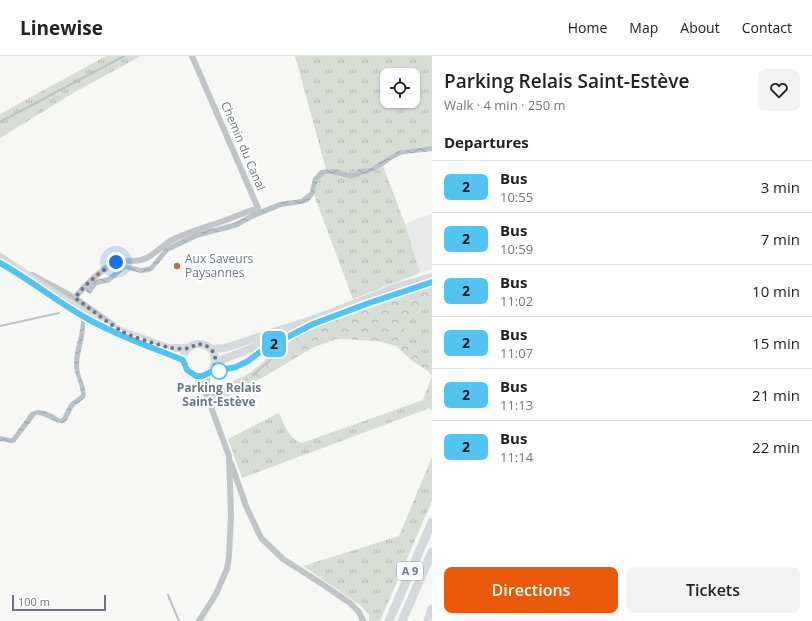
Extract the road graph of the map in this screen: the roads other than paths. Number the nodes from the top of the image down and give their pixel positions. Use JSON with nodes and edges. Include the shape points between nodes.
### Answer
{"nodes":[{"id":1,"x":192,"y":56,"type":"edge"},
{"id":2,"x":0,"y":257,"type":"edge"},
{"id":3,"x":0,"y":263,"type":"edge"},
{"id":4,"x":21,"y":270,"type":"junction"},
{"id":5,"x":432,"y":277,"type":"edge"},
{"id":6,"x":432,"y":282,"type":"edge"},
{"id":7,"x":75,"y":298,"type":"junction"},
{"id":8,"x":124,"y":332,"type":"junction"},
{"id":9,"x":188,"y":348,"type":"junction"},
{"id":10,"x":211,"y":349,"type":"junction"},
{"id":11,"x":183,"y":360,"type":"junction"},
{"id":12,"x":216,"y":362,"type":"junction"},
{"id":13,"x":207,"y":374,"type":"junction"},
{"id":14,"x":196,"y":376,"type":"junction"},
{"id":15,"x":207,"y":396,"type":"junction"},
{"id":16,"x":229,"y":456,"type":"junction"},
{"id":17,"x":432,"y":522,"type":"edge"},
{"id":18,"x":432,"y":552,"type":"edge"},
{"id":19,"x":432,"y":609,"type":"edge"},
{"id":20,"x":199,"y":621,"type":"edge"},
{"id":21,"x":363,"y":621,"type":"edge"},
{"id":22,"x":389,"y":621,"type":"edge"},
{"id":23,"x":402,"y":621,"type":"edge"},
{"id":24,"x":428,"y":621,"type":"edge"}],
"edges":[{"from":1,"to":7,"type":"street","name":"Chemin du Canal","via":[[258,208],[181,235],[144,259],[116,262]]},
{"from":2,"to":4,"type":"main road"},
{"from":3,"to":11,"type":"main road","via":[[86,319],[113,333]]},
{"from":4,"to":7,"type":"street"},
{"from":4,"to":8,"type":"main road","via":[[88,315]]},
{"from":5,"to":10,"type":"main road","via":[[225,348]]},
{"from":6,"to":12,"type":"main road","via":[[356,308]]},
{"from":7,"to":8,"type":"street"},
{"from":8,"to":9,"type":"main road","via":[[168,348]]},
{"from":9,"to":10,"type":"main road","via":[[199,344]]},
{"from":9,"to":11,"type":"main road"},
{"from":10,"to":12,"type":"main road"},
{"from":11,"to":14,"type":"main road","via":[[187,370]]},
{"from":12,"to":13,"type":"main road"},
{"from":13,"to":14,"type":"main road"},
{"from":13,"to":15,"type":"street"},
{"from":14,"to":15,"type":"street"},
{"from":15,"to":16,"type":"street"},
{"from":16,"to":20,"type":"street","via":[[231,515],[227,569],[216,594]]},
{"from":16,"to":21,"type":"street","via":[[246,506],[261,538],[283,559],[350,603],[359,612]]},
{"from":17,"to":22,"type":"highway","number":"A 9"},
{"from":18,"to":23,"type":"highway","number":"A 9"},
{"from":19,"to":24,"type":"highway"}]}
